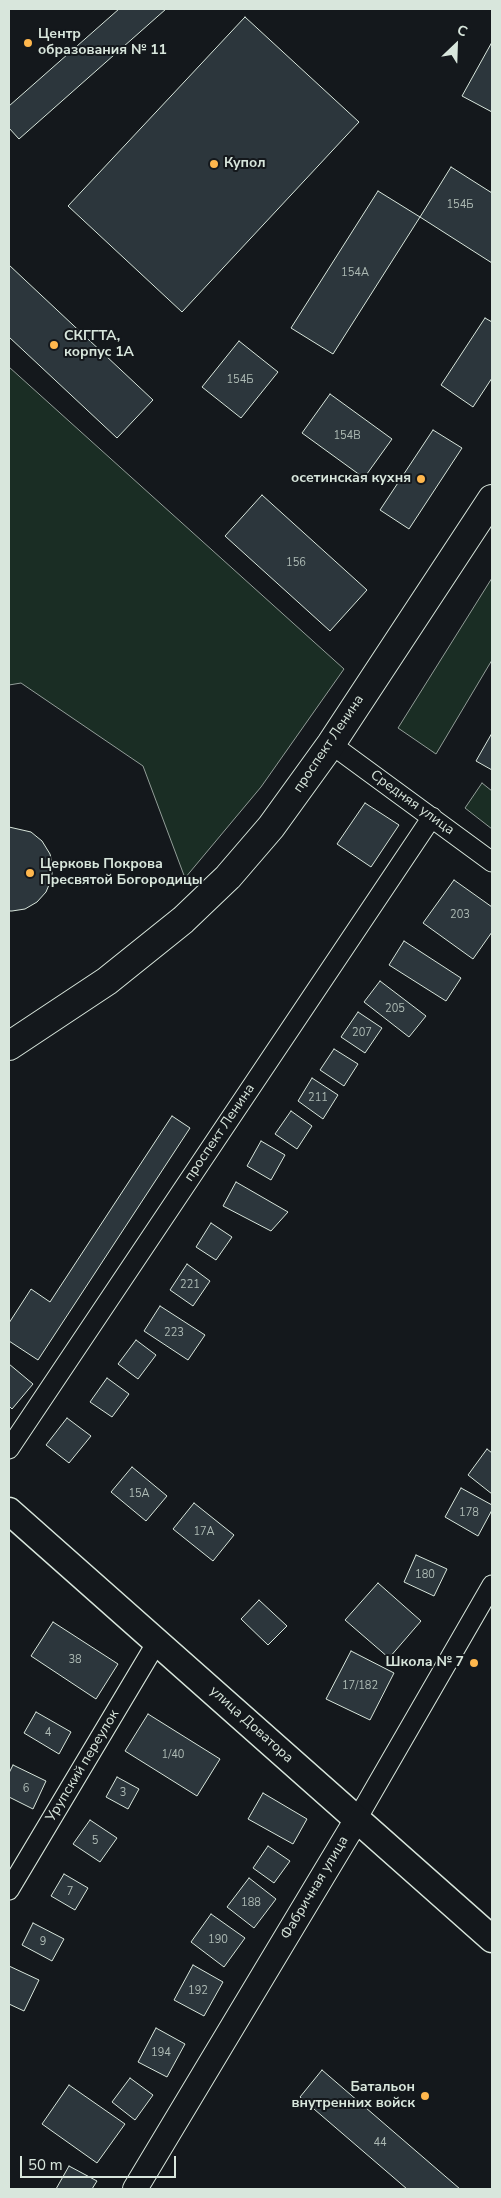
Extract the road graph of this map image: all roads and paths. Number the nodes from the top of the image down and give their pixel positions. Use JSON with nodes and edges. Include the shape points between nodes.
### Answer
{"nodes":[{"id":1,"x":492,"y":499,"type":"edge"},
{"id":2,"x":331,"y":744,"type":"junction"},
{"id":3,"x":432,"y":817,"type":"junction"},
{"id":4,"x":492,"y":862,"type":"edge"},
{"id":5,"x":9,"y":1046,"type":"edge"},
{"id":6,"x":9,"y":1449,"type":"edge"},
{"id":7,"x":9,"y":1511,"type":"edge"},
{"id":8,"x":492,"y":1585,"type":"edge"},
{"id":9,"x":157,"y":1642,"type":"junction"},
{"id":10,"x":357,"y":1819,"type":"junction"},
{"id":11,"x":9,"y":1890,"type":"edge"},
{"id":12,"x":492,"y":1939,"type":"edge"},
{"id":13,"x":134,"y":2189,"type":"edge"}],
"edges":[{"from":1,"to":2,"type":"main road","name":"проспект Ленина"},
{"from":2,"to":3,"type":"street","name":"Средняя улица"},
{"from":2,"to":5,"type":"main road","name":"проспект Ленина","via":[[271,827],[228,877],[183,920],[107,981]]},
{"from":3,"to":4,"type":"street","name":"Средняя улица"},
{"from":3,"to":6,"type":"street","name":"проспект Ленина"},
{"from":7,"to":9,"type":"main road","name":"улица Доватора"},
{"from":8,"to":10,"type":"street","name":"Фабричная улица"},
{"from":9,"to":10,"type":"main road","name":"улица Доватора"},
{"from":9,"to":11,"type":"street","name":"Урупский переулок"},
{"from":10,"to":12,"type":"main road","name":"улица Доватора"},
{"from":10,"to":13,"type":"street","name":"Фабричная улица"}]}
